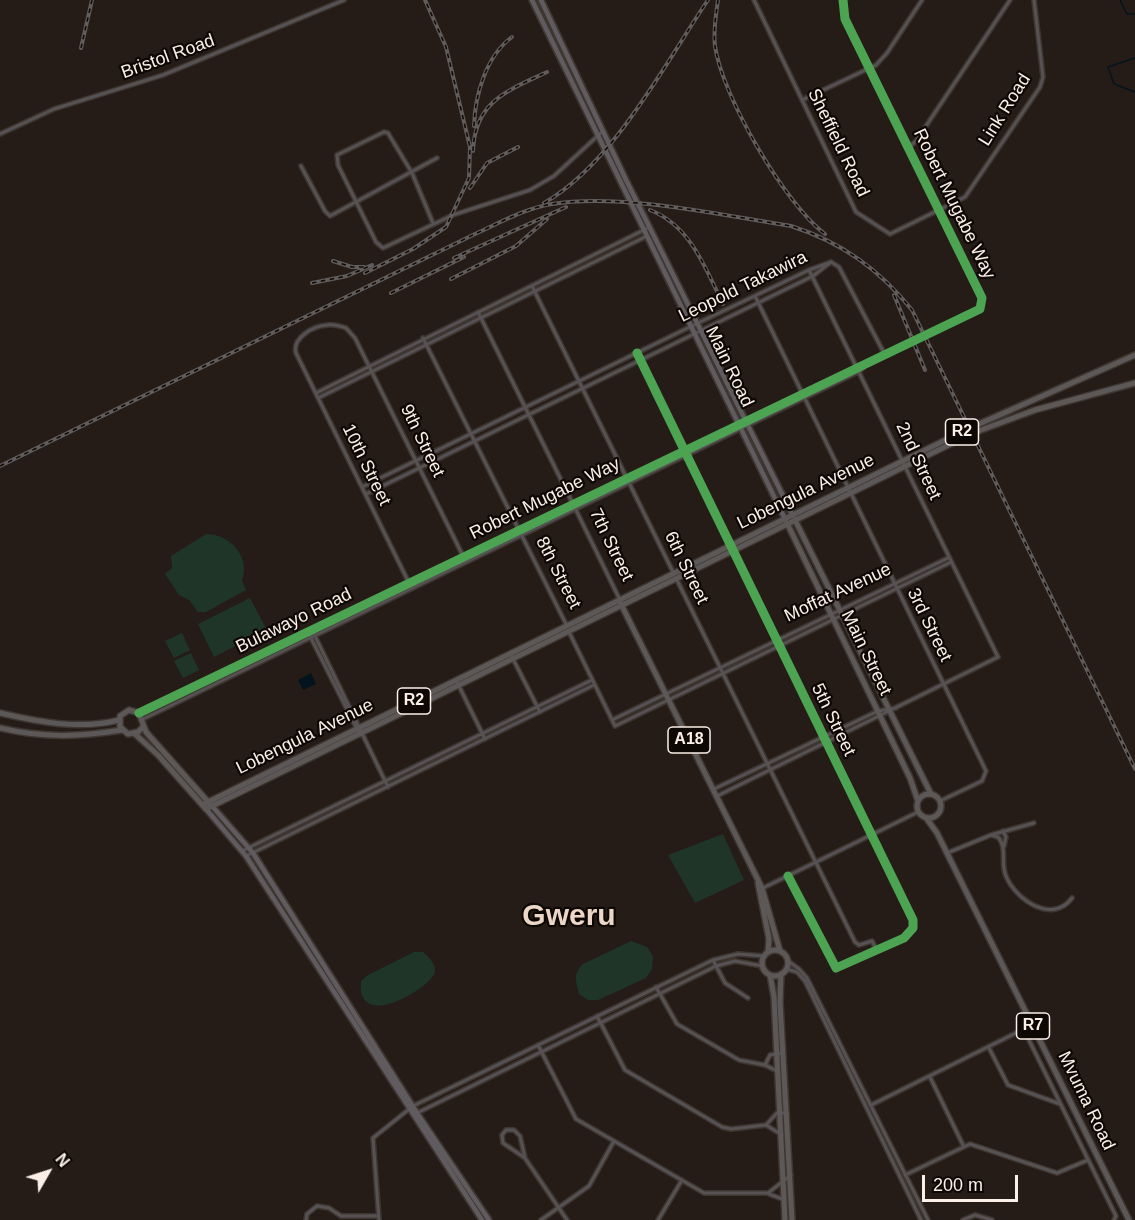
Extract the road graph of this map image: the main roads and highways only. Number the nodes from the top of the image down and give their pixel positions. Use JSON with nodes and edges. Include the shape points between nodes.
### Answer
{"nodes":[{"id":1,"x":532,"y":0,"type":"edge"},
{"id":2,"x":541,"y":0,"type":"edge"},
{"id":3,"x":579,"y":81,"type":"junction"},
{"id":4,"x":573,"y":84,"type":"junction"},
{"id":5,"x":674,"y":274,"type":"junction"},
{"id":6,"x":667,"y":276,"type":"junction"},
{"id":7,"x":1135,"y":355,"type":"edge"},
{"id":8,"x":1135,"y":383,"type":"edge"},
{"id":9,"x":905,"y":464,"type":"junction"},
{"id":10,"x":794,"y":518,"type":"junction"},
{"id":11,"x":786,"y":522,"type":"junction"},
{"id":12,"x":812,"y":554,"type":"junction"},
{"id":13,"x":804,"y":558,"type":"junction"},
{"id":14,"x":825,"y":580,"type":"junction"},
{"id":15,"x":816,"y":584,"type":"junction"},
{"id":16,"x":621,"y":602,"type":"junction"},
{"id":17,"x":856,"y":645,"type":"junction"},
{"id":18,"x":847,"y":649,"type":"junction"},
{"id":19,"x":872,"y":676,"type":"junction"},
{"id":20,"x":862,"y":681,"type":"junction"},
{"id":21,"x":0,"y":712,"type":"edge"},
{"id":22,"x":119,"y":720,"type":"junction"},
{"id":23,"x":143,"y":727,"type":"junction"},
{"id":24,"x":0,"y":728,"type":"edge"},
{"id":25,"x":122,"y":730,"type":"junction"},
{"id":26,"x":135,"y":734,"type":"junction"},
{"id":27,"x":904,"y":743,"type":"junction"},
{"id":28,"x":895,"y":747,"type":"junction"},
{"id":29,"x":919,"y":773,"type":"junction"},
{"id":30,"x":910,"y":778,"type":"junction"},
{"id":31,"x":931,"y":794,"type":"junction"},
{"id":32,"x":918,"y":801,"type":"junction"},
{"id":33,"x":210,"y":804,"type":"junction"},
{"id":34,"x":204,"y":807,"type":"junction"},
{"id":35,"x":937,"y":816,"type":"junction"},
{"id":36,"x":927,"y":819,"type":"junction"},
{"id":37,"x":937,"y":833,"type":"junction"},
{"id":38,"x":761,"y":889,"type":"junction"},
{"id":39,"x":780,"y":951,"type":"junction"},
{"id":40,"x":766,"y":954,"type":"junction"},
{"id":41,"x":784,"y":972,"type":"junction"},
{"id":42,"x":770,"y":975,"type":"junction"},
{"id":43,"x":780,"y":1053,"type":"junction"},
{"id":44,"x":781,"y":1071,"type":"junction"},
{"id":45,"x":788,"y":1199,"type":"junction"},
{"id":46,"x":482,"y":1220,"type":"edge"},
{"id":47,"x":489,"y":1220,"type":"edge"},
{"id":48,"x":785,"y":1220,"type":"edge"},
{"id":49,"x":792,"y":1220,"type":"edge"},
{"id":50,"x":1128,"y":1220,"type":"edge"}],
"edges":[{"from":1,"to":4,"type":"main road","name":"Main Road"},
{"from":2,"to":3,"type":"main road","name":"Main Road"},
{"from":3,"to":4,"type":"main road"},
{"from":3,"to":5,"type":"main road","name":"Main Road"},
{"from":4,"to":6,"type":"main road","name":"Main Road"},
{"from":5,"to":6,"type":"main road"},
{"from":5,"to":10,"type":"main road","name":"Main Road"},
{"from":6,"to":11,"type":"main road","name":"Main Road"},
{"from":7,"to":9,"type":"highway","name":"Lobengula Avenue","number":"R2","via":[[970,428]]},
{"from":8,"to":9,"type":"highway","name":"Lobengula Avenue","number":"R2","via":[[1012,417]]},
{"from":9,"to":10,"type":"highway","name":"Lobengula Avenue","number":"R2"},
{"from":10,"to":11,"type":"highway","name":"Lobengula Avenue","number":"R2"},
{"from":10,"to":12,"type":"highway","name":"Main Street"},
{"from":11,"to":13,"type":"highway","name":"Main Street"},
{"from":11,"to":16,"type":"highway","name":"Lobengula Avenue","number":"R2"},
{"from":12,"to":13,"type":"highway"},
{"from":12,"to":14,"type":"highway","name":"Main Street"},
{"from":13,"to":15,"type":"highway","name":"Main Street"},
{"from":14,"to":15,"type":"highway"},
{"from":14,"to":17,"type":"highway","name":"Main Street"},
{"from":15,"to":18,"type":"highway","name":"Main Street"},
{"from":16,"to":33,"type":"highway","name":"Lobengula Avenue","number":"R2"},
{"from":16,"to":38,"type":"highway","name":"7th Street","number":"A18"},
{"from":17,"to":18,"type":"highway"},
{"from":17,"to":19,"type":"highway","name":"Main Street"},
{"from":18,"to":20,"type":"highway","name":"Main Street"},
{"from":19,"to":20,"type":"highway"},
{"from":19,"to":27,"type":"highway","name":"Main Street"},
{"from":20,"to":28,"type":"highway","name":"Main Street"},
{"from":21,"to":22,"type":"highway","via":[[33,721],[76,724]]},
{"from":22,"to":23,"type":"highway","via":[[125,711],[132,710],[143,719]]},
{"from":22,"to":25,"type":"highway"},
{"from":23,"to":26,"type":"highway"},
{"from":23,"to":33,"type":"highway"},
{"from":24,"to":25,"type":"highway","via":[[49,737]]},
{"from":25,"to":26,"type":"highway"},
{"from":26,"to":34,"type":"highway"},
{"from":27,"to":28,"type":"highway"},
{"from":27,"to":29,"type":"highway","name":"Main Street"},
{"from":28,"to":30,"type":"highway","name":"Main Street"},
{"from":29,"to":30,"type":"highway"},
{"from":29,"to":31,"type":"highway","name":"Main Street"},
{"from":30,"to":32,"type":"highway","name":"Main Street"},
{"from":31,"to":32,"type":"highway"},
{"from":31,"to":35,"type":"highway","name":"Main Street","number":"R7","via":[[940,801]]},
{"from":32,"to":36,"type":"highway","name":"Main Street","number":"R7","via":[[918,812]]},
{"from":33,"to":34,"type":"highway","name":"Lobengula Avenue","number":"R2"},
{"from":33,"to":47,"type":"main road","via":[[252,853]]},
{"from":34,"to":46,"type":"main road","via":[[246,856]]},
{"from":35,"to":36,"type":"highway"},
{"from":35,"to":37,"type":"highway","name":"Mvuma Road","number":"R7"},
{"from":36,"to":37,"type":"highway","name":"Mvuma Road","number":"R7"},
{"from":37,"to":50,"type":"highway","name":"Mvuma Road","number":"R7"},
{"from":38,"to":39,"type":"highway","name":"7th Street","number":"A18"},
{"from":38,"to":40,"type":"highway","name":"7th Street","number":"A18","via":[[770,939]]},
{"from":39,"to":40,"type":"highway"},
{"from":39,"to":41,"type":"highway","number":"A18","via":[[788,961]]},
{"from":40,"to":42,"type":"highway","number":"A18","via":[[762,966]]},
{"from":41,"to":42,"type":"highway"},
{"from":41,"to":43,"type":"highway"},
{"from":42,"to":43,"type":"highway"},
{"from":43,"to":44,"type":"highway"},
{"from":44,"to":45,"type":"highway","via":[[781,1135]]},
{"from":44,"to":45,"type":"highway","via":[[791,1175]]},
{"from":45,"to":48,"type":"highway"},
{"from":45,"to":49,"type":"highway"}]}
